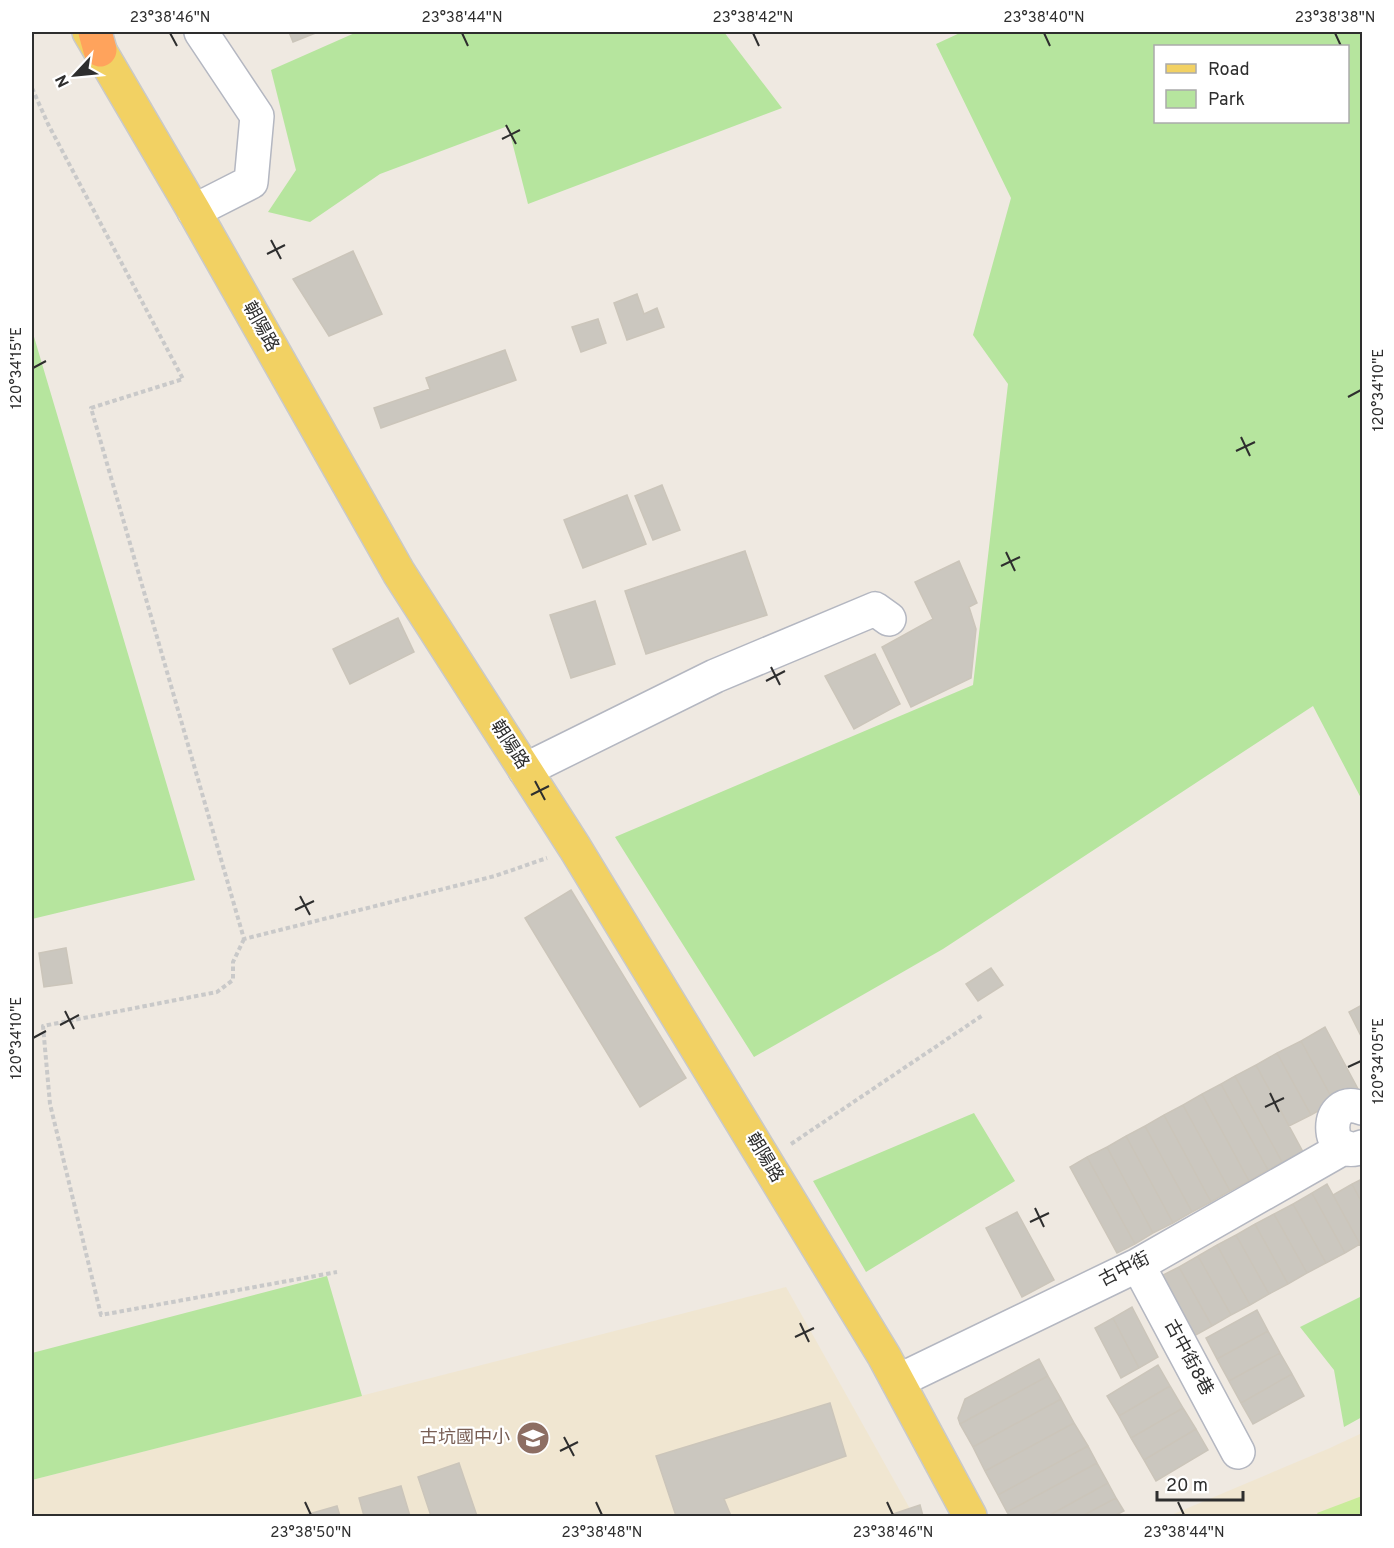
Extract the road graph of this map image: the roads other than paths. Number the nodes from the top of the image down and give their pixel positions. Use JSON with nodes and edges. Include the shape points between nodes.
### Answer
{"nodes":[{"id":1,"x":201,"y":32,"type":"edge"},
{"id":2,"x":95,"y":38,"type":"edge"},
{"id":3,"x":194,"y":211,"type":"junction"},
{"id":4,"x":889,"y":619,"type":"dead end"},
{"id":5,"x":525,"y":770,"type":"junction"},
{"id":6,"x":1361,"y":1106,"type":"edge"},
{"id":7,"x":1354,"y":1147,"type":"edge"},
{"id":8,"x":1138,"y":1265,"type":"junction"},
{"id":9,"x":898,"y":1381,"type":"junction"},
{"id":10,"x":1238,"y":1452,"type":"dead end"},
{"id":11,"x":970,"y":1516,"type":"edge"}],
"edges":[{"from":1,"to":3,"type":"street","via":[[257,116],[251,182]]},
{"from":2,"to":3,"type":"main road","name":"朝陽路"},
{"from":3,"to":5,"type":"main road","name":"朝陽路","via":[[399,573]]},
{"from":4,"to":5,"type":"street","via":[[875,609],[715,676]]},
{"from":5,"to":9,"type":"main road","name":"朝陽路"},
{"from":6,"to":7,"type":"street","via":[[1344,1108],[1332,1124],[1334,1138]]},
{"from":7,"to":8,"type":"street","name":"古中街"},
{"from":8,"to":9,"type":"street","name":"古中街"},
{"from":8,"to":10,"type":"street","name":"古中街8巷"},
{"from":9,"to":11,"type":"main road","name":"朝陽路"}]}
